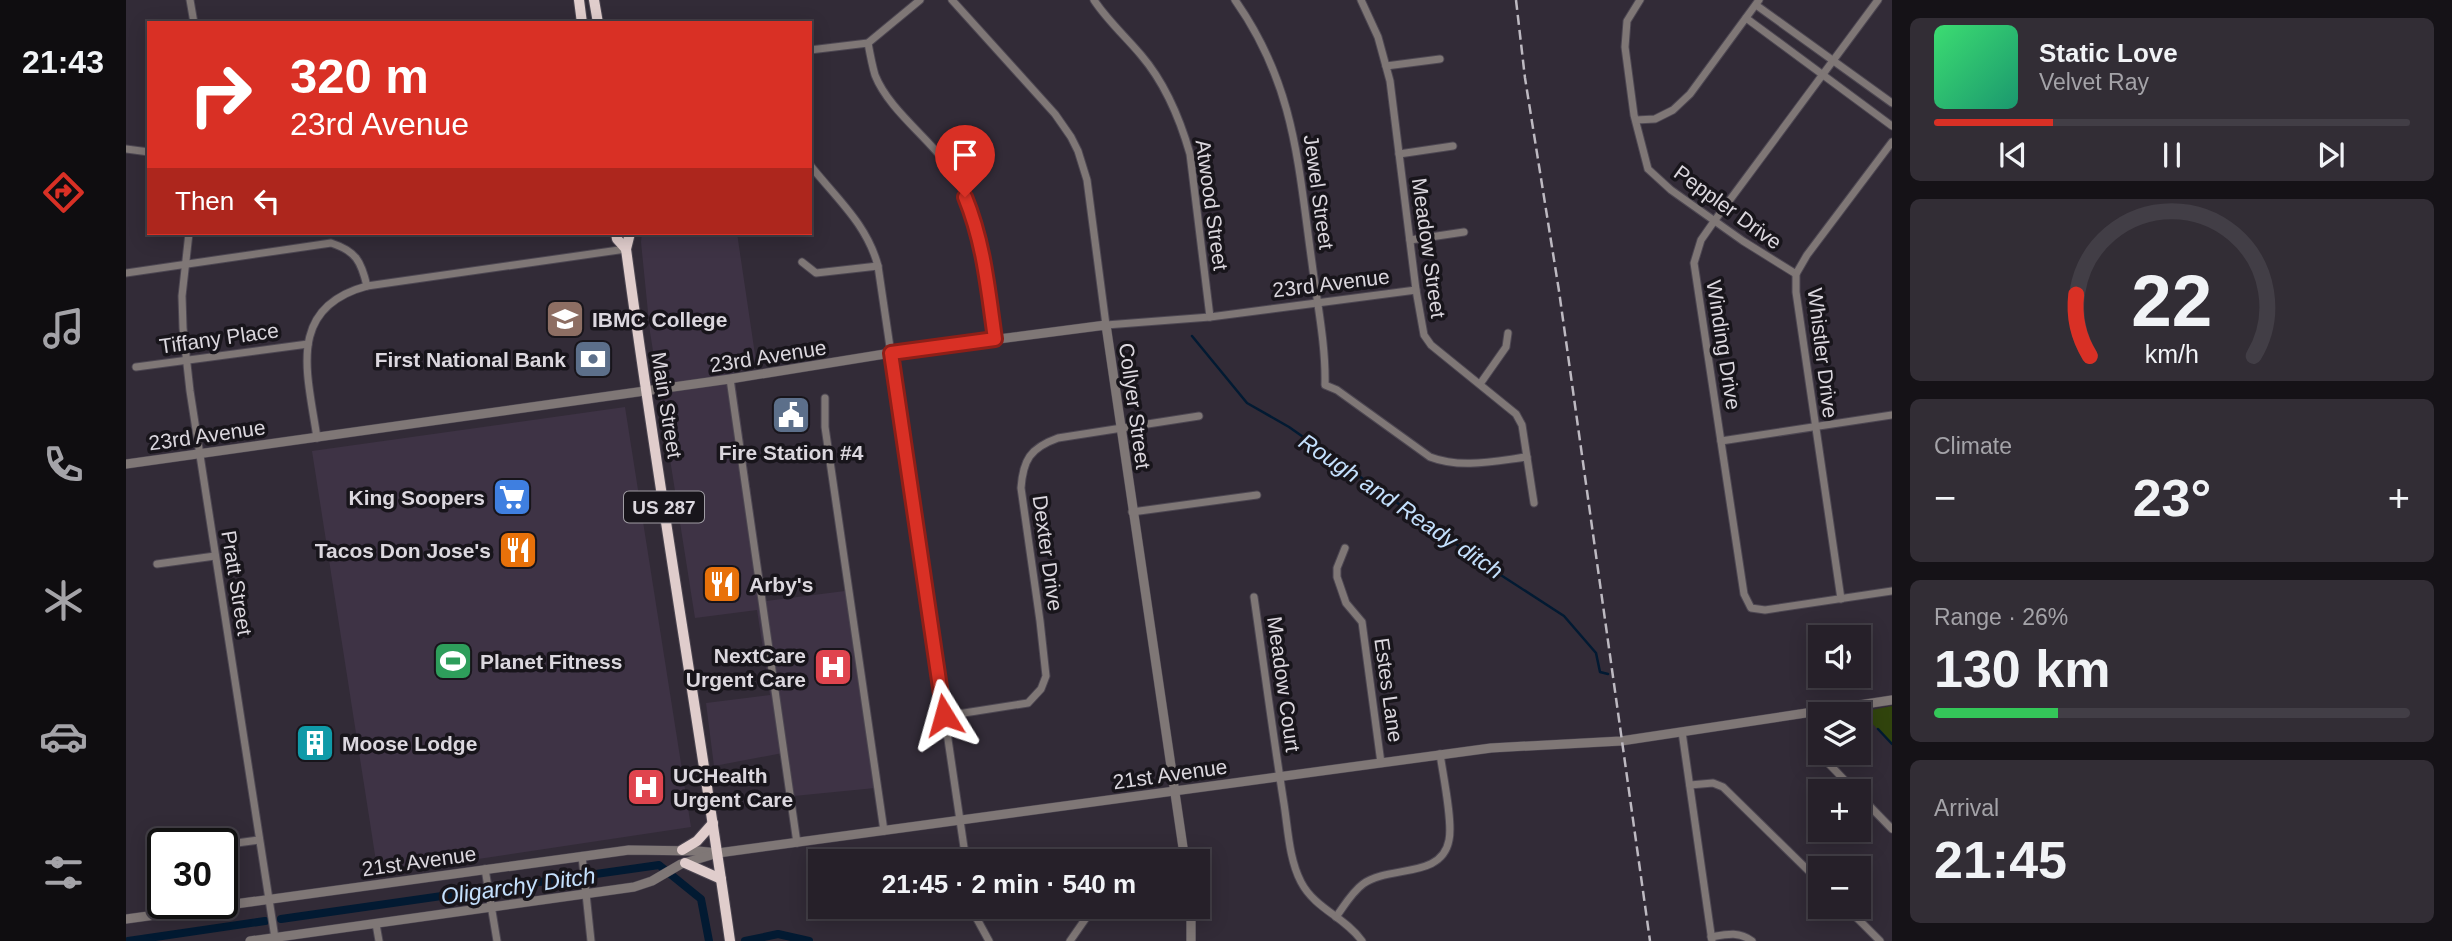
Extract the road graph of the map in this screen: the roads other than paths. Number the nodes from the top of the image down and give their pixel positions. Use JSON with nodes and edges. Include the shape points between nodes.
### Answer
{"nodes":[{"id":1,"x":190,"y":0,"type":"edge"},
{"id":2,"x":579,"y":0,"type":"edge"},
{"id":3,"x":594,"y":0,"type":"edge"},
{"id":4,"x":920,"y":0,"type":"edge"},
{"id":5,"x":952,"y":0,"type":"edge"},
{"id":6,"x":1094,"y":0,"type":"edge"},
{"id":7,"x":1235,"y":0,"type":"edge"},
{"id":8,"x":1361,"y":0,"type":"edge"},
{"id":9,"x":1640,"y":0,"type":"edge"},
{"id":10,"x":1878,"y":0,"type":"edge"},
{"id":11,"x":1758,"y":2,"type":"edge"},
{"id":12,"x":1746,"y":18,"type":"junction"},
{"id":13,"x":194,"y":21,"type":"edge"},
{"id":14,"x":582,"y":21,"type":"edge"},
{"id":15,"x":598,"y":21,"type":"edge"},
{"id":16,"x":868,"y":43,"type":"junction"},
{"id":17,"x":812,"y":50,"type":"edge"},
{"id":18,"x":1440,"y":59,"type":"dead end"},
{"id":19,"x":1833,"y":60,"type":"junction"},
{"id":20,"x":1387,"y":66,"type":"junction"},
{"id":21,"x":1823,"y":75,"type":"junction"},
{"id":22,"x":1892,"y":103,"type":"edge"},
{"id":23,"x":1636,"y":120,"type":"junction"},
{"id":24,"x":1892,"y":126,"type":"edge"},
{"id":25,"x":1892,"y":142,"type":"edge"},
{"id":26,"x":1453,"y":146,"type":"dead end"},
{"id":27,"x":126,"y":149,"type":"edge"},
{"id":28,"x":147,"y":152,"type":"edge"},
{"id":29,"x":1399,"y":154,"type":"junction"},
{"id":30,"x":812,"y":167,"type":"edge"},
{"id":31,"x":1715,"y":220,"type":"junction"},
{"id":32,"x":1464,"y":232,"type":"dead end"},
{"id":33,"x":189,"y":235,"type":"edge"},
{"id":34,"x":616,"y":235,"type":"edge"},
{"id":35,"x":629,"y":235,"type":"edge"},
{"id":36,"x":1410,"y":240,"type":"junction"},
{"id":37,"x":626,"y":248,"type":"junction"},
{"id":38,"x":802,"y":262,"type":"dead end"},
{"id":39,"x":185,"y":264,"type":"junction"},
{"id":40,"x":878,"y":266,"type":"junction"},
{"id":41,"x":126,"y":273,"type":"edge"},
{"id":42,"x":1796,"y":274,"type":"junction"},
{"id":43,"x":367,"y":286,"type":"junction"},
{"id":44,"x":1416,"y":290,"type":"junction"},
{"id":45,"x":1317,"y":303,"type":"junction"},
{"id":46,"x":1250,"y":312,"type":"junction"},
{"id":47,"x":1210,"y":317,"type":"junction"},
{"id":48,"x":1252,"y":322,"type":"dead end"},
{"id":49,"x":1106,"y":325,"type":"junction"},
{"id":50,"x":1508,"y":333,"type":"dead end"},
{"id":51,"x":995,"y":339,"type":"junction"},
{"id":52,"x":308,"y":344,"type":"junction"},
{"id":53,"x":891,"y":353,"type":"junction"},
{"id":54,"x":186,"y":360,"type":"junction"},
{"id":55,"x":136,"y":367,"type":"dead end"},
{"id":56,"x":730,"y":379,"type":"junction"},
{"id":57,"x":1480,"y":384,"type":"junction"},
{"id":58,"x":645,"y":391,"type":"junction"},
{"id":59,"x":825,"y":398,"type":"dead end"},
{"id":60,"x":1892,"y":415,"type":"edge"},
{"id":61,"x":1199,"y":416,"type":"dead end"},
{"id":62,"x":1815,"y":427,"type":"junction"},
{"id":63,"x":1120,"y":428,"type":"junction"},
{"id":64,"x":317,"y":438,"type":"junction"},
{"id":65,"x":1721,"y":441,"type":"junction"},
{"id":66,"x":200,"y":453,"type":"junction"},
{"id":67,"x":1527,"y":457,"type":"junction"},
{"id":68,"x":126,"y":464,"type":"edge"},
{"id":69,"x":1257,"y":495,"type":"dead end"},
{"id":70,"x":1534,"y":503,"type":"dead end"},
{"id":71,"x":1132,"y":512,"type":"junction"},
{"id":72,"x":1345,"y":548,"type":"dead end"},
{"id":73,"x":215,"y":556,"type":"junction"},
{"id":74,"x":157,"y":564,"type":"dead end"},
{"id":75,"x":1892,"y":591,"type":"edge"},
{"id":76,"x":1254,"y":597,"type":"dead end"},
{"id":77,"x":1841,"y":599,"type":"junction"},
{"id":78,"x":1892,"y":700,"type":"edge"},
{"id":79,"x":1871,"y":703,"type":"edge"},
{"id":80,"x":1808,"y":713,"type":"edge"},
{"id":81,"x":945,"y":716,"type":"junction"},
{"id":82,"x":1682,"y":732,"type":"junction"},
{"id":83,"x":1440,"y":754,"type":"junction"},
{"id":84,"x":1381,"y":763,"type":"junction"},
{"id":85,"x":1830,"y":765,"type":"edge"},
{"id":86,"x":1279,"y":777,"type":"junction"},
{"id":87,"x":1844,"y":779,"type":"edge"},
{"id":88,"x":1690,"y":785,"type":"junction"},
{"id":89,"x":1176,"y":791,"type":"junction"},
{"id":90,"x":1871,"y":807,"type":"edge"},
{"id":91,"x":960,"y":820,"type":"junction"},
{"id":92,"x":713,"y":823,"type":"junction"},
{"id":93,"x":1892,"y":829,"type":"edge"},
{"id":94,"x":884,"y":831,"type":"junction"},
{"id":95,"x":259,"y":840,"type":"junction"},
{"id":96,"x":238,"y":843,"type":"edge"},
{"id":97,"x":797,"y":843,"type":"junction"},
{"id":98,"x":964,"y":849,"type":"edge"},
{"id":99,"x":1183,"y":849,"type":"edge"},
{"id":100,"x":682,"y":850,"type":"junction"},
{"id":101,"x":718,"y":853,"type":"junction"},
{"id":102,"x":582,"y":856,"type":"junction"},
{"id":103,"x":685,"y":863,"type":"junction"},
{"id":104,"x":485,"y":869,"type":"junction"},
{"id":105,"x":1808,"y":870,"type":"edge"},
{"id":106,"x":721,"y":879,"type":"junction"},
{"id":107,"x":588,"y":894,"type":"junction"},
{"id":108,"x":269,"y":899,"type":"junction"},
{"id":109,"x":491,"y":908,"type":"junction"},
{"id":110,"x":127,"y":916,"type":"edge"},
{"id":111,"x":1336,"y":917,"type":"junction"},
{"id":112,"x":979,"y":919,"type":"edge"},
{"id":113,"x":1085,"y":919,"type":"edge"},
{"id":114,"x":1191,"y":919,"type":"edge"},
{"id":115,"x":1858,"y":919,"type":"edge"},
{"id":116,"x":376,"y":923,"type":"junction"},
{"id":117,"x":275,"y":938,"type":"junction"},
{"id":118,"x":1711,"y":939,"type":"edge"},
{"id":119,"x":250,"y":941,"type":"edge"},
{"id":120,"x":379,"y":941,"type":"edge"},
{"id":121,"x":497,"y":941,"type":"edge"},
{"id":122,"x":591,"y":941,"type":"edge"},
{"id":123,"x":730,"y":941,"type":"edge"},
{"id":124,"x":989,"y":941,"type":"edge"},
{"id":125,"x":1070,"y":941,"type":"edge"},
{"id":126,"x":1191,"y":941,"type":"edge"},
{"id":127,"x":1362,"y":941,"type":"edge"},
{"id":128,"x":1752,"y":941,"type":"edge"},
{"id":129,"x":1880,"y":941,"type":"edge"}],
"edges":[{"from":1,"to":13,"type":"street"},
{"from":2,"to":14,"type":"highway"},
{"from":3,"to":15,"type":"highway"},
{"from":4,"to":16,"type":"street"},
{"from":5,"to":49,"type":"street","name":"Collyer Street","via":[[1059,120],[1078,151],[1087,180]]},
{"from":6,"to":47,"type":"street","name":"Atwood Street","via":[[1152,70],[1183,130]]},
{"from":7,"to":45,"type":"street","name":"Jewel Street","via":[[1262,43],[1288,110]]},
{"from":8,"to":20,"type":"street","name":"Meadow Street"},
{"from":9,"to":23,"type":"street","name":"Peppler Drive","via":[[1627,21],[1625,47]]},
{"from":10,"to":19,"type":"street","name":"Winding Drive"},
{"from":11,"to":12,"type":"street"},
{"from":11,"to":19,"type":"street"},
{"from":12,"to":21,"type":"street"},
{"from":12,"to":23,"type":"street","via":[[1674,110]]},
{"from":16,"to":17,"type":"street"},
{"from":16,"to":51,"type":"street","via":[[884,92],[947,164],[965,197],[983,248]]},
{"from":18,"to":20,"type":"street"},
{"from":19,"to":21,"type":"street","name":"Winding Drive"},
{"from":19,"to":22,"type":"street"},
{"from":20,"to":29,"type":"street","name":"Meadow Street"},
{"from":21,"to":24,"type":"street"},
{"from":21,"to":31,"type":"street","name":"Winding Drive"},
{"from":23,"to":31,"type":"street","name":"Peppler Drive","via":[[1648,169]]},
{"from":25,"to":42,"type":"street","name":"Whistler Drive"},
{"from":26,"to":29,"type":"street"},
{"from":27,"to":28,"type":"street"},
{"from":29,"to":36,"type":"street","name":"Meadow Street"},
{"from":30,"to":40,"type":"street","via":[[865,232]]},
{"from":31,"to":42,"type":"street","name":"Peppler Drive"},
{"from":31,"to":65,"type":"street","name":"Winding Drive","via":[[1701,240],[1694,264]]},
{"from":32,"to":36,"type":"street"},
{"from":33,"to":39,"type":"street","name":"Pratt Street"},
{"from":34,"to":37,"type":"highway","name":"Main Street","number":"US 287"},
{"from":35,"to":37,"type":"highway","name":"Main Street","number":"US 287"},
{"from":36,"to":44,"type":"street","name":"Meadow Street"},
{"from":37,"to":43,"type":"street"},
{"from":37,"to":58,"type":"highway","name":"Main Street","number":"US 287"},
{"from":38,"to":40,"type":"street","via":[[816,273]]},
{"from":39,"to":41,"type":"street"},
{"from":39,"to":43,"type":"street","via":[[331,243],[354,254]]},
{"from":39,"to":54,"type":"street","name":"Pratt Street"},
{"from":40,"to":53,"type":"street"},
{"from":42,"to":62,"type":"street","name":"Whistler Drive"},
{"from":43,"to":52,"type":"street","via":[[327,304]]},
{"from":44,"to":45,"type":"street","name":"23rd Avenue"},
{"from":44,"to":57,"type":"street","name":"Meadow Street","via":[[1424,335]]},
{"from":45,"to":46,"type":"street","name":"23rd Avenue"},
{"from":45,"to":67,"type":"street","name":"Jewel Street","via":[[1325,385],[1444,463]]},
{"from":46,"to":47,"type":"street","name":"23rd Avenue"},
{"from":46,"to":48,"type":"street"},
{"from":47,"to":49,"type":"street","name":"23rd Avenue"},
{"from":49,"to":51,"type":"street","name":"23rd Avenue"},
{"from":49,"to":63,"type":"street","name":"Collyer Street"},
{"from":50,"to":57,"type":"street","via":[[1506,347]]},
{"from":51,"to":53,"type":"street","name":"23rd Avenue"},
{"from":52,"to":54,"type":"street","name":"Tiffany Place"},
{"from":52,"to":64,"type":"street","via":[[306,362]]},
{"from":53,"to":56,"type":"street","name":"23rd Avenue"},
{"from":53,"to":81,"type":"street"},
{"from":54,"to":55,"type":"street","name":"Tiffany Place"},
{"from":54,"to":66,"type":"street","name":"Pratt Street"},
{"from":56,"to":58,"type":"street","name":"23rd Avenue"},
{"from":56,"to":97,"type":"street"},
{"from":57,"to":67,"type":"street","name":"Meadow Street","via":[[1516,414]]},
{"from":58,"to":64,"type":"street","name":"23rd Avenue"},
{"from":58,"to":92,"type":"highway","name":"Main Street","number":"US 287"},
{"from":59,"to":94,"type":"street","via":[[825,427]]},
{"from":60,"to":62,"type":"street"},
{"from":61,"to":63,"type":"street","name":"Dexter Drive"},
{"from":62,"to":65,"type":"street"},
{"from":62,"to":77,"type":"street","name":"Whistler Drive"},
{"from":63,"to":71,"type":"street","name":"Collyer Street"},
{"from":63,"to":81,"type":"street","name":"Dexter Drive","via":[[1051,440],[1027,457],[1021,488],[1046,669],[1041,689],[1018,706]]},
{"from":64,"to":66,"type":"street","name":"23rd Avenue"},
{"from":65,"to":77,"type":"street","name":"Winding Drive","via":[[1744,594],[1751,608]]},
{"from":66,"to":68,"type":"street","name":"23rd Avenue"},
{"from":66,"to":73,"type":"street","name":"Pratt Street"},
{"from":67,"to":70,"type":"street","name":"Meadow Street"},
{"from":69,"to":71,"type":"street"},
{"from":71,"to":89,"type":"street","name":"Collyer Street"},
{"from":72,"to":84,"type":"street","name":"Estes Lane","via":[[1337,577],[1346,603],[1362,622]]},
{"from":73,"to":74,"type":"street"},
{"from":73,"to":95,"type":"street","name":"Pratt Street"},
{"from":75,"to":77,"type":"street","name":"Winding Drive"},
{"from":76,"to":86,"type":"street","name":"Meadow Court"},
{"from":78,"to":79,"type":"street","name":"21st Avenue"},
{"from":80,"to":82,"type":"street","name":"21st Avenue"},
{"from":81,"to":91,"type":"street"},
{"from":82,"to":83,"type":"street","name":"21st Avenue"},
{"from":82,"to":88,"type":"street"},
{"from":83,"to":84,"type":"street","name":"21st Avenue"},
{"from":83,"to":111,"type":"street","via":[[1450,831],[1446,852],[1428,865],[1365,882]]},
{"from":84,"to":86,"type":"street","name":"21st Avenue"},
{"from":85,"to":87,"type":"street"},
{"from":86,"to":89,"type":"street","name":"21st Avenue"},
{"from":86,"to":111,"type":"street","name":"Meadow Court","via":[[1300,879],[1319,906]]},
{"from":88,"to":105,"type":"street","via":[[1723,787]]},
{"from":88,"to":118,"type":"street"},
{"from":89,"to":91,"type":"street","name":"21st Avenue"},
{"from":89,"to":99,"type":"street","name":"Collyer Street"},
{"from":90,"to":93,"type":"street"},
{"from":91,"to":94,"type":"street","name":"21st Avenue"},
{"from":91,"to":98,"type":"street"},
{"from":92,"to":100,"type":"highway"},
{"from":92,"to":101,"type":"highway","name":"Main Street","number":"US 287"},
{"from":94,"to":97,"type":"street","name":"21st Avenue"},
{"from":95,"to":96,"type":"street"},
{"from":95,"to":108,"type":"street","name":"Pratt Street"},
{"from":97,"to":101,"type":"street","name":"21st Avenue"},
{"from":100,"to":101,"type":"street","name":"21st Avenue"},
{"from":100,"to":102,"type":"street","name":"21st Avenue"},
{"from":101,"to":103,"type":"street","name":"21st Avenue"},
{"from":101,"to":106,"type":"highway","name":"Main Street","number":"US 287"},
{"from":102,"to":104,"type":"street","name":"21st Avenue"},
{"from":102,"to":107,"type":"street"},
{"from":103,"to":106,"type":"highway"},
{"from":103,"to":107,"type":"street","name":"21st Avenue","via":[[634,887]]},
{"from":104,"to":108,"type":"street","name":"21st Avenue"},
{"from":104,"to":109,"type":"street"},
{"from":106,"to":123,"type":"highway","name":"Main Street","number":"US 287"},
{"from":107,"to":109,"type":"street","name":"21st Avenue"},
{"from":107,"to":122,"type":"street"},
{"from":108,"to":110,"type":"street","name":"21st Avenue"},
{"from":108,"to":117,"type":"street","name":"Pratt Street"},
{"from":109,"to":116,"type":"street","name":"21st Avenue"},
{"from":109,"to":121,"type":"street"},
{"from":111,"to":127,"type":"street","name":"Meadow Court"},
{"from":112,"to":124,"type":"street"},
{"from":113,"to":125,"type":"street"},
{"from":114,"to":126,"type":"street"},
{"from":115,"to":129,"type":"street"},
{"from":116,"to":117,"type":"street","name":"21st Avenue"},
{"from":116,"to":120,"type":"street"},
{"from":117,"to":119,"type":"street","name":"21st Avenue"},
{"from":118,"to":128,"type":"street","via":[[1731,933]]}]}
